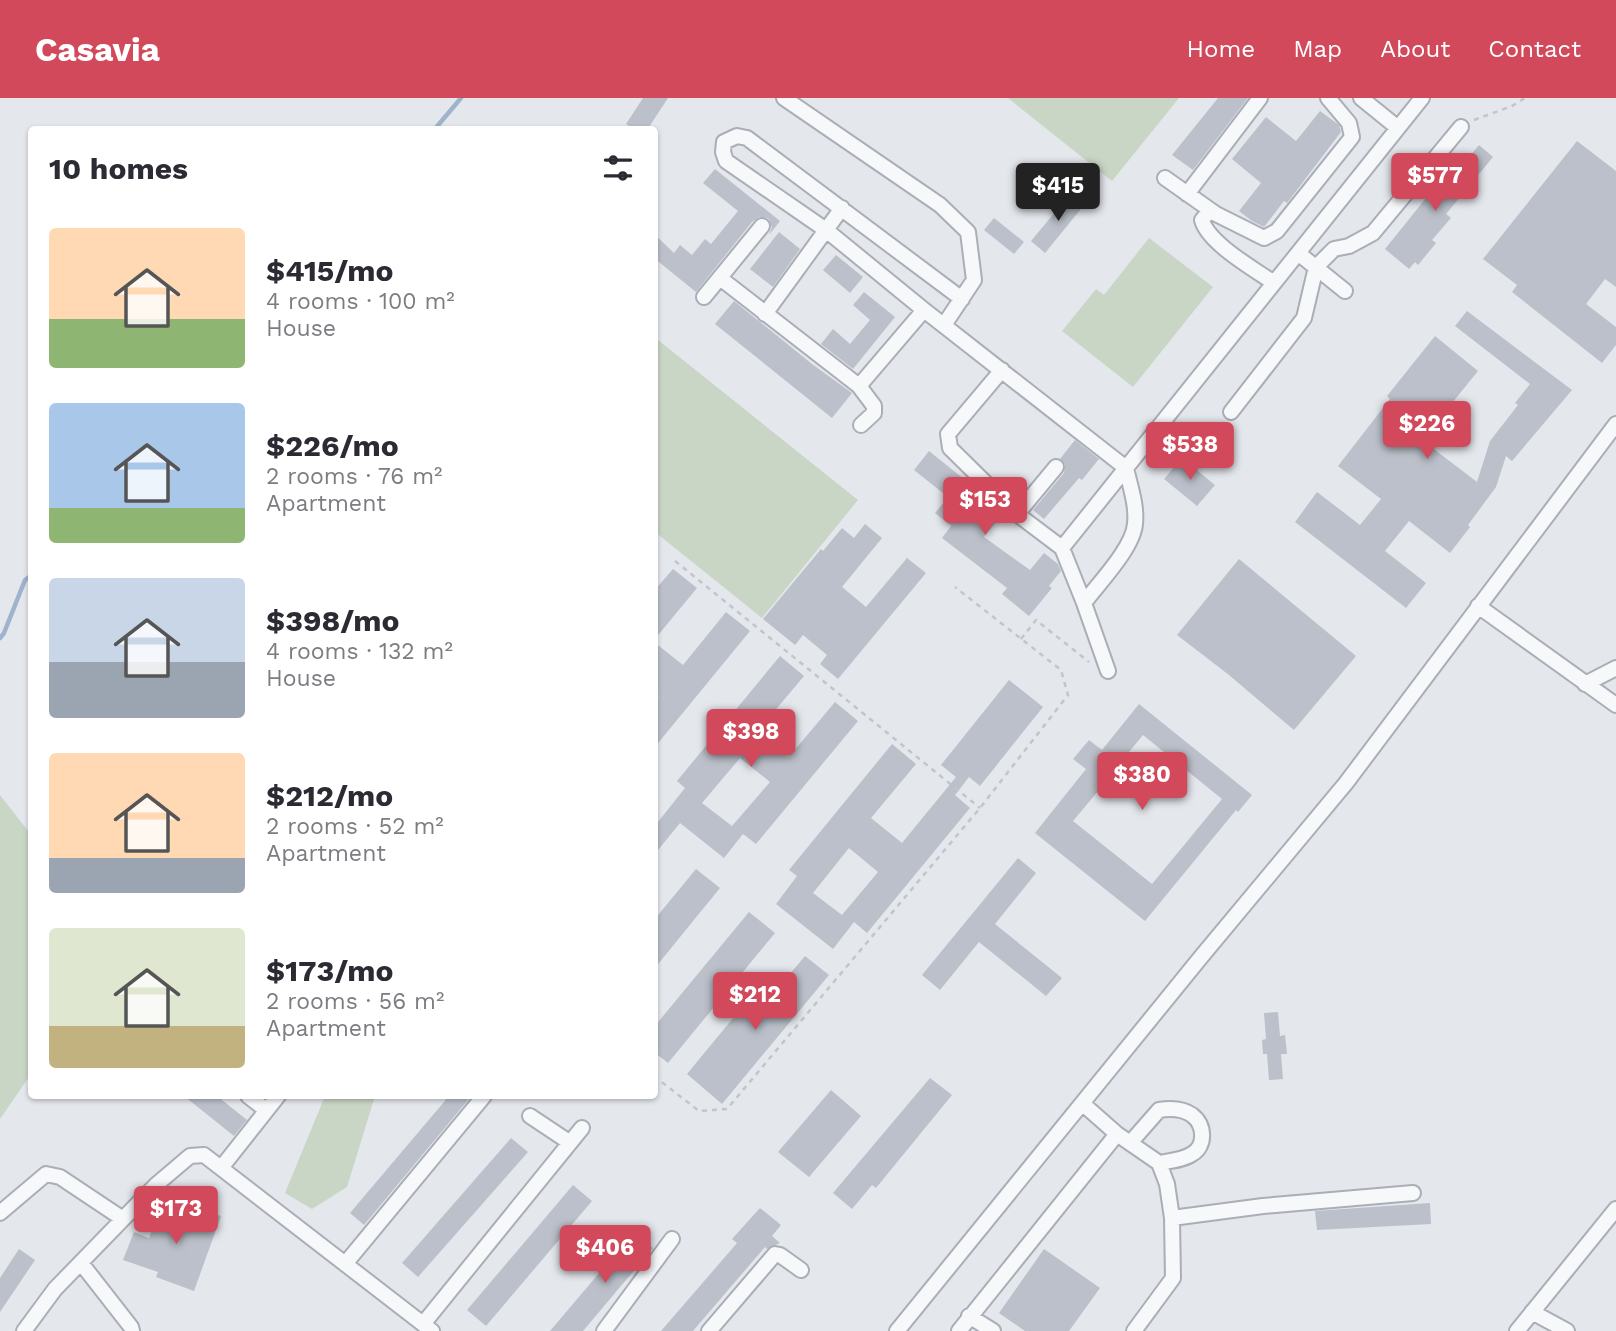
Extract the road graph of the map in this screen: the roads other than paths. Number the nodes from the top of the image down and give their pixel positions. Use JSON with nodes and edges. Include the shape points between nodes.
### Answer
{"nodes":[{"id":1,"x":784,"y":98,"type":"edge"},
{"id":2,"x":1260,"y":98,"type":"edge"},
{"id":3,"x":1328,"y":98,"type":"edge"},
{"id":4,"x":1361,"y":98,"type":"edge"},
{"id":5,"x":1422,"y":98,"type":"edge"},
{"id":6,"x":1461,"y":127,"type":"road end"},
{"id":7,"x":1398,"y":128,"type":"junction"},
{"id":8,"x":1165,"y":178,"type":"dead end"},
{"id":9,"x":1186,"y":194,"type":"junction"},
{"id":10,"x":842,"y":208,"type":"junction"},
{"id":11,"x":1210,"y":210,"type":"junction"},
{"id":12,"x":762,"y":226,"type":"dead end"},
{"id":13,"x":826,"y":230,"type":"junction"},
{"id":14,"x":1298,"y":253,"type":"junction"},
{"id":15,"x":1316,"y":267,"type":"junction"},
{"id":16,"x":720,"y":278,"type":"junction"},
{"id":17,"x":1274,"y":283,"type":"junction"},
{"id":18,"x":1345,"y":291,"type":"dead end"},
{"id":19,"x":704,"y":297,"type":"dead end"},
{"id":20,"x":962,"y":299,"type":"junction"},
{"id":21,"x":924,"y":310,"type":"junction"},
{"id":22,"x":765,"y":314,"type":"junction"},
{"id":23,"x":944,"y":325,"type":"junction"},
{"id":24,"x":1002,"y":370,"type":"junction"},
{"id":25,"x":859,"y":386,"type":"junction"},
{"id":26,"x":1231,"y":412,"type":"dead end"},
{"id":27,"x":1616,"y":424,"type":"edge"},
{"id":28,"x":861,"y":425,"type":"dead end"},
{"id":29,"x":1056,"y":467,"type":"dead end"},
{"id":30,"x":1126,"y":468,"type":"junction"},
{"id":31,"x":1017,"y":514,"type":"junction"},
{"id":32,"x":1062,"y":548,"type":"junction"},
{"id":33,"x":1084,"y":603,"type":"junction"},
{"id":34,"x":1478,"y":606,"type":"junction"},
{"id":35,"x":1616,"y":668,"type":"edge"},
{"id":36,"x":1108,"y":671,"type":"road end"},
{"id":37,"x":1585,"y":684,"type":"junction"},
{"id":38,"x":1616,"y":705,"type":"edge"},
{"id":39,"x":252,"y":1099,"type":"edge"},
{"id":40,"x":275,"y":1099,"type":"edge"},
{"id":41,"x":482,"y":1099,"type":"edge"},
{"id":42,"x":1083,"y":1104,"type":"junction"},
{"id":43,"x":266,"y":1110,"type":"junction"},
{"id":44,"x":530,"y":1115,"type":"dead end"},
{"id":45,"x":582,"y":1128,"type":"dead end"},
{"id":46,"x":1117,"y":1134,"type":"junction"},
{"id":47,"x":569,"y":1142,"type":"junction"},
{"id":48,"x":1130,"y":1143,"type":"junction"},
{"id":49,"x":1159,"y":1163,"type":"junction"},
{"id":50,"x":221,"y":1168,"type":"junction"},
{"id":51,"x":1413,"y":1193,"type":"dead end"},
{"id":52,"x":0,"y":1213,"type":"edge"},
{"id":53,"x":1614,"y":1214,"type":"edge"},
{"id":54,"x":1171,"y":1218,"type":"junction"},
{"id":55,"x":123,"y":1219,"type":"junction"},
{"id":56,"x":672,"y":1239,"type":"dead end"},
{"id":57,"x":81,"y":1263,"type":"junction"},
{"id":58,"x":345,"y":1264,"type":"junction"},
{"id":59,"x":801,"y":1270,"type":"dead end"},
{"id":60,"x":1532,"y":1312,"type":"junction"},
{"id":61,"x":970,"y":1316,"type":"junction"},
{"id":62,"x":428,"y":1328,"type":"edge"},
{"id":63,"x":24,"y":1331,"type":"edge"},
{"id":64,"x":132,"y":1331,"type":"edge"},
{"id":65,"x":604,"y":1331,"type":"edge"},
{"id":66,"x":709,"y":1331,"type":"edge"},
{"id":67,"x":897,"y":1331,"type":"edge"},
{"id":68,"x":959,"y":1331,"type":"edge"},
{"id":69,"x":993,"y":1331,"type":"edge"},
{"id":70,"x":1133,"y":1331,"type":"edge"},
{"id":71,"x":1517,"y":1331,"type":"edge"},
{"id":72,"x":1567,"y":1331,"type":"edge"}],
"edges":[{"from":1,"to":20,"type":"street","via":[[940,205],[968,232],[974,280]]},
{"from":2,"to":9,"type":"street"},
{"from":3,"to":11,"type":"street","via":[[1349,123],[1352,137],[1278,231],[1264,238]]},
{"from":4,"to":7,"type":"street"},
{"from":5,"to":7,"type":"street"},
{"from":6,"to":15,"type":"street","via":[[1373,233],[1334,249]]},
{"from":7,"to":14,"type":"street"},
{"from":8,"to":9,"type":"street"},
{"from":9,"to":11,"type":"street"},
{"from":10,"to":13,"type":"street"},
{"from":10,"to":13,"type":"street","via":[[747,138],[737,136],[724,142],[726,161]]},
{"from":10,"to":20,"type":"street"},
{"from":11,"to":17,"type":"street","via":[[1202,220],[1205,229]]},
{"from":12,"to":16,"type":"street"},
{"from":13,"to":21,"type":"street"},
{"from":13,"to":22,"type":"street"},
{"from":14,"to":15,"type":"street"},
{"from":14,"to":17,"type":"street"},
{"from":15,"to":18,"type":"street"},
{"from":15,"to":26,"type":"street","via":[[1304,317]]},
{"from":16,"to":19,"type":"street"},
{"from":16,"to":22,"type":"street"},
{"from":17,"to":30,"type":"street"},
{"from":20,"to":23,"type":"street"},
{"from":21,"to":23,"type":"street"},
{"from":21,"to":25,"type":"street"},
{"from":22,"to":25,"type":"street"},
{"from":23,"to":24,"type":"street"},
{"from":24,"to":30,"type":"street"},
{"from":24,"to":31,"type":"street","via":[[948,434],[950,448]]},
{"from":25,"to":28,"type":"street","via":[[874,406],[874,413]]},
{"from":27,"to":34,"type":"street"},
{"from":29,"to":31,"type":"street"},
{"from":30,"to":32,"type":"street"},
{"from":30,"to":33,"type":"street","via":[[1135,524],[1130,542]]},
{"from":31,"to":32,"type":"street"},
{"from":32,"to":33,"type":"street"},
{"from":33,"to":36,"type":"street"},
{"from":34,"to":37,"type":"street"},
{"from":34,"to":42,"type":"street","via":[[1346,783]]},
{"from":35,"to":37,"type":"street"},
{"from":37,"to":38,"type":"street"},
{"from":39,"to":43,"type":"street"},
{"from":40,"to":43,"type":"street"},
{"from":41,"to":58,"type":"street"},
{"from":42,"to":46,"type":"street"},
{"from":42,"to":67,"type":"street"},
{"from":43,"to":50,"type":"street"},
{"from":44,"to":47,"type":"street"},
{"from":45,"to":47,"type":"street"},
{"from":46,"to":48,"type":"street"},
{"from":46,"to":61,"type":"street"},
{"from":47,"to":62,"type":"street"},
{"from":48,"to":49,"type":"street"},
{"from":48,"to":49,"type":"street","via":[[1159,1110],[1170,1108],[1193,1116],[1200,1124],[1201,1145],[1184,1158]]},
{"from":49,"to":54,"type":"street"},
{"from":50,"to":55,"type":"street","via":[[204,1155],[190,1156]]},
{"from":50,"to":58,"type":"street"},
{"from":51,"to":54,"type":"street"},
{"from":52,"to":55,"type":"street","via":[[46,1174],[60,1177]]},
{"from":53,"to":60,"type":"street"},
{"from":54,"to":70,"type":"street","via":[[1173,1278]]},
{"from":55,"to":57,"type":"street"},
{"from":56,"to":65,"type":"street"},
{"from":57,"to":63,"type":"street"},
{"from":57,"to":64,"type":"street"},
{"from":58,"to":62,"type":"street"},
{"from":59,"to":66,"type":"street","via":[[775,1254]]},
{"from":60,"to":71,"type":"street"},
{"from":60,"to":72,"type":"street"},
{"from":61,"to":68,"type":"street"},
{"from":61,"to":69,"type":"street"}]}
